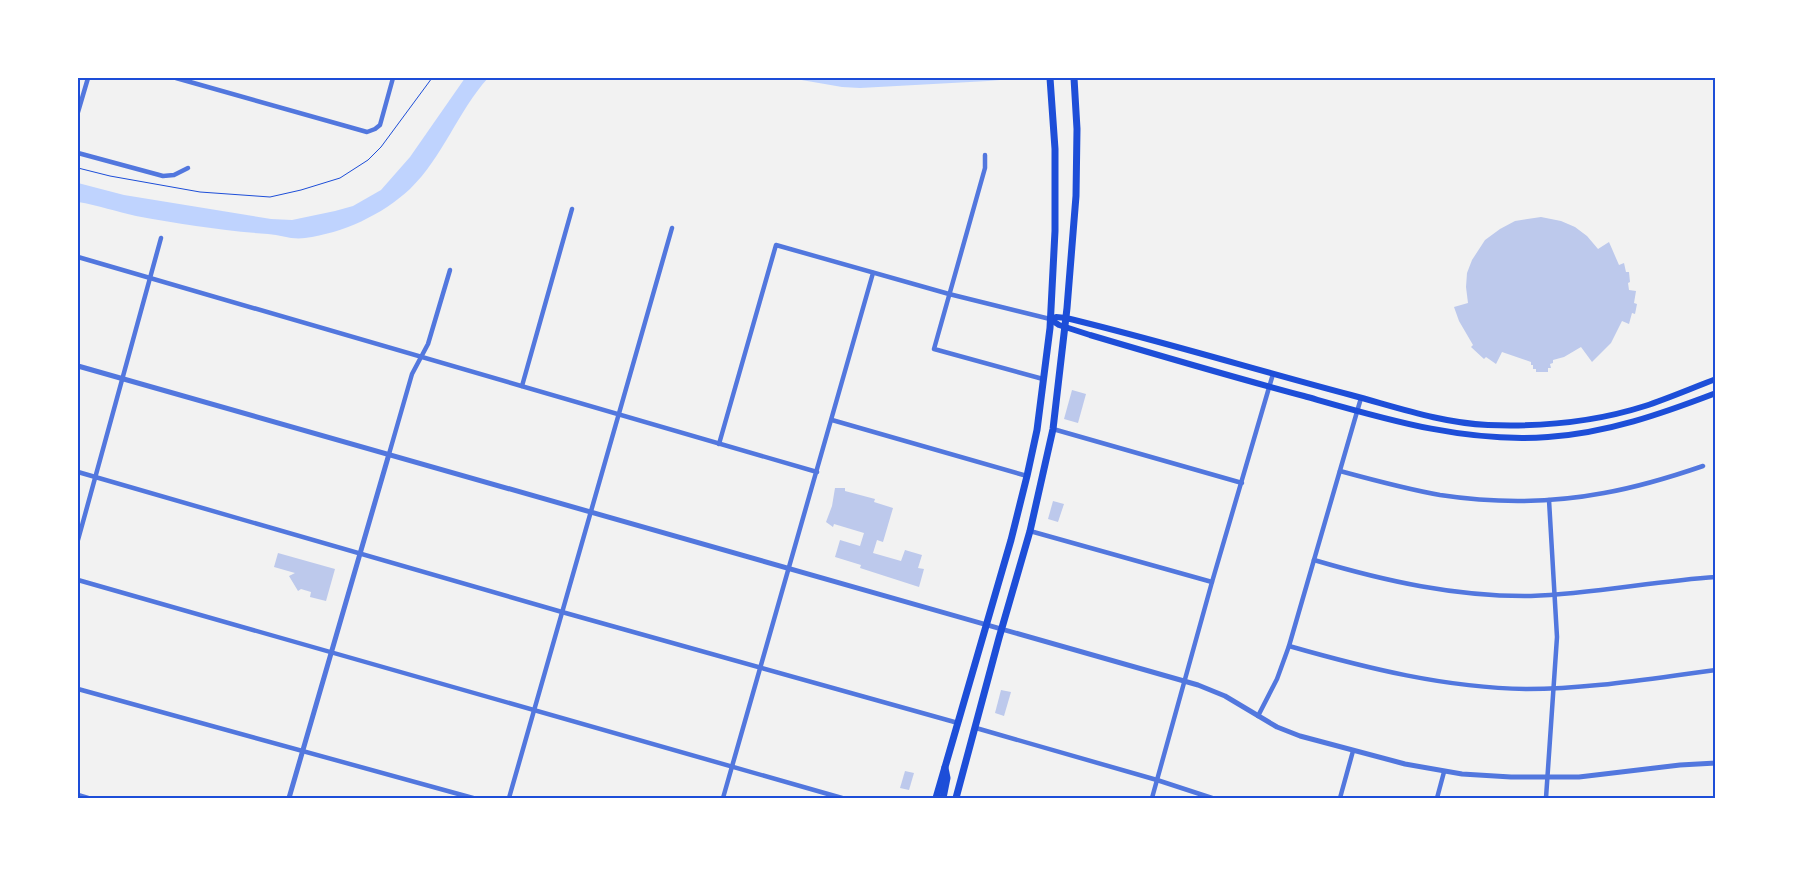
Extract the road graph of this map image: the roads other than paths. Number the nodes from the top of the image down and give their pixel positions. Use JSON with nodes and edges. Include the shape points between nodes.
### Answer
{"nodes":[{"id":1,"x":88,"y":78,"type":"edge"},
{"id":2,"x":176,"y":78,"type":"edge"},
{"id":3,"x":393,"y":78,"type":"edge"},
{"id":4,"x":1050,"y":78,"type":"edge"},
{"id":5,"x":1074,"y":78,"type":"edge"},
{"id":6,"x":78,"y":112,"type":"edge"},
{"id":7,"x":78,"y":153,"type":"edge"},
{"id":8,"x":985,"y":155,"type":"dead end"},
{"id":9,"x":188,"y":168,"type":"dead end"},
{"id":10,"x":572,"y":210,"type":"dead end"},
{"id":11,"x":672,"y":228,"type":"dead end"},
{"id":12,"x":161,"y":238,"type":"dead end"},
{"id":13,"x":78,"y":257,"type":"edge"},
{"id":14,"x":450,"y":270,"type":"dead end"},
{"id":15,"x":873,"y":273,"type":"junction"},
{"id":16,"x":150,"y":278,"type":"junction"},
{"id":17,"x":950,"y":294,"type":"junction"},
{"id":18,"x":1066,"y":318,"type":"junction"},
{"id":19,"x":1050,"y":319,"type":"junction"},
{"id":20,"x":1065,"y":327,"type":"junction"},
{"id":21,"x":421,"y":358,"type":"junction"},
{"id":22,"x":78,"y":366,"type":"edge"},
{"id":23,"x":1273,"y":374,"type":"junction"},
{"id":24,"x":123,"y":378,"type":"junction"},
{"id":25,"x":1043,"y":379,"type":"junction"},
{"id":26,"x":1716,"y":379,"type":"edge"},
{"id":27,"x":522,"y":386,"type":"junction"},
{"id":28,"x":1270,"y":387,"type":"junction"},
{"id":29,"x":1716,"y":393,"type":"edge"},
{"id":30,"x":1361,"y":398,"type":"junction"},
{"id":31,"x":1357,"y":411,"type":"junction"},
{"id":32,"x":618,"y":414,"type":"junction"},
{"id":33,"x":832,"y":420,"type":"junction"},
{"id":34,"x":1053,"y":429,"type":"junction"},
{"id":35,"x":719,"y":444,"type":"junction"},
{"id":36,"x":389,"y":454,"type":"junction"},
{"id":37,"x":1703,"y":466,"type":"dead end"},
{"id":38,"x":1340,"y":471,"type":"junction"},
{"id":39,"x":78,"y":472,"type":"edge"},
{"id":40,"x":817,"y":472,"type":"junction"},
{"id":41,"x":1028,"y":476,"type":"junction"},
{"id":42,"x":96,"y":477,"type":"junction"},
{"id":43,"x":1242,"y":484,"type":"junction"},
{"id":44,"x":1549,"y":500,"type":"junction"},
{"id":45,"x":590,"y":512,"type":"junction"},
{"id":46,"x":1030,"y":531,"type":"junction"},
{"id":47,"x":78,"y":540,"type":"edge"},
{"id":48,"x":359,"y":554,"type":"junction"},
{"id":49,"x":1314,"y":560,"type":"junction"},
{"id":50,"x":789,"y":568,"type":"junction"},
{"id":51,"x":1716,"y":577,"type":"edge"},
{"id":52,"x":78,"y":580,"type":"edge"},
{"id":53,"x":1212,"y":582,"type":"junction"},
{"id":54,"x":1555,"y":595,"type":"junction"},
{"id":55,"x":562,"y":612,"type":"junction"},
{"id":56,"x":987,"y":625,"type":"junction"},
{"id":57,"x":1002,"y":629,"type":"junction"},
{"id":58,"x":1289,"y":646,"type":"junction"},
{"id":59,"x":331,"y":652,"type":"junction"},
{"id":60,"x":760,"y":667,"type":"junction"},
{"id":61,"x":1716,"y":670,"type":"edge"},
{"id":62,"x":1186,"y":681,"type":"junction"},
{"id":63,"x":78,"y":688,"type":"edge"},
{"id":64,"x":1554,"y":688,"type":"junction"},
{"id":65,"x":535,"y":711,"type":"junction"},
{"id":66,"x":1258,"y":716,"type":"junction"},
{"id":67,"x":958,"y":723,"type":"junction"},
{"id":68,"x":976,"y":728,"type":"junction"},
{"id":69,"x":303,"y":750,"type":"junction"},
{"id":70,"x":1353,"y":751,"type":"junction"},
{"id":71,"x":1716,"y":763,"type":"edge"},
{"id":72,"x":731,"y":768,"type":"junction"},
{"id":73,"x":944,"y":768,"type":"junction"},
{"id":74,"x":1444,"y":772,"type":"junction"},
{"id":75,"x":1548,"y":778,"type":"junction"},
{"id":76,"x":1157,"y":780,"type":"junction"},
{"id":77,"x":78,"y":795,"type":"edge"},
{"id":78,"x":88,"y":798,"type":"edge"},
{"id":79,"x":289,"y":798,"type":"edge"},
{"id":80,"x":473,"y":798,"type":"edge"},
{"id":81,"x":510,"y":798,"type":"edge"},
{"id":82,"x":722,"y":798,"type":"edge"},
{"id":83,"x":842,"y":798,"type":"edge"},
{"id":84,"x":936,"y":798,"type":"edge"},
{"id":85,"x":943,"y":798,"type":"edge"},
{"id":86,"x":956,"y":798,"type":"edge"},
{"id":87,"x":1152,"y":798,"type":"edge"},
{"id":88,"x":1212,"y":798,"type":"edge"},
{"id":89,"x":1340,"y":798,"type":"edge"},
{"id":90,"x":1437,"y":798,"type":"edge"},
{"id":91,"x":1546,"y":798,"type":"edge"}],
"edges":[{"from":1,"to":6,"type":"street"},
{"from":2,"to":3,"type":"street","via":[[367,132],[380,125]]},
{"from":4,"to":19,"type":"main road","via":[[1055,176]]},
{"from":5,"to":18,"type":"main road","via":[[1076,196]]},
{"from":7,"to":9,"type":"street","via":[[163,176]]},
{"from":8,"to":17,"type":"street","via":[[985,168]]},
{"from":10,"to":27,"type":"street"},
{"from":11,"to":32,"type":"street"},
{"from":12,"to":16,"type":"street"},
{"from":13,"to":16,"type":"street"},
{"from":14,"to":21,"type":"street"},
{"from":15,"to":17,"type":"street"},
{"from":15,"to":33,"type":"street"},
{"from":15,"to":35,"type":"street","via":[[776,245]]},
{"from":16,"to":21,"type":"street"},
{"from":16,"to":24,"type":"street"},
{"from":17,"to":19,"type":"street"},
{"from":17,"to":25,"type":"street","via":[[934,349]]},
{"from":18,"to":19,"type":"main road"},
{"from":18,"to":20,"type":"main road"},
{"from":18,"to":23,"type":"main road"},
{"from":19,"to":20,"type":"main road"},
{"from":19,"to":25,"type":"main road"},
{"from":20,"to":28,"type":"main road"},
{"from":20,"to":34,"type":"main road"},
{"from":21,"to":27,"type":"street"},
{"from":21,"to":36,"type":"street","via":[[412,374]]},
{"from":22,"to":24,"type":"street"},
{"from":23,"to":28,"type":"street"},
{"from":23,"to":30,"type":"main road"},
{"from":24,"to":36,"type":"street"},
{"from":24,"to":42,"type":"street"},
{"from":25,"to":41,"type":"main road"},
{"from":26,"to":30,"type":"main road","via":[[1620,412],[1541,424],[1461,422]]},
{"from":27,"to":32,"type":"street"},
{"from":28,"to":31,"type":"main road"},
{"from":28,"to":43,"type":"street"},
{"from":29,"to":31,"type":"main road","via":[[1603,430],[1540,438],[1452,434]]},
{"from":30,"to":31,"type":"street"},
{"from":31,"to":38,"type":"street"},
{"from":32,"to":35,"type":"street"},
{"from":32,"to":45,"type":"street"},
{"from":33,"to":40,"type":"street"},
{"from":33,"to":41,"type":"street"},
{"from":34,"to":43,"type":"street"},
{"from":34,"to":46,"type":"main road"},
{"from":35,"to":40,"type":"street"},
{"from":36,"to":45,"type":"street"},
{"from":36,"to":48,"type":"street"},
{"from":37,"to":44,"type":"street","via":[[1605,493]]},
{"from":38,"to":44,"type":"street","via":[[1441,495],[1491,500]]},
{"from":38,"to":49,"type":"street"},
{"from":39,"to":42,"type":"street"},
{"from":40,"to":50,"type":"street"},
{"from":41,"to":56,"type":"main road"},
{"from":42,"to":47,"type":"street"},
{"from":42,"to":48,"type":"street"},
{"from":43,"to":53,"type":"street"},
{"from":44,"to":54,"type":"street"},
{"from":45,"to":50,"type":"street"},
{"from":45,"to":55,"type":"street"},
{"from":46,"to":53,"type":"street"},
{"from":46,"to":57,"type":"main road"},
{"from":48,"to":55,"type":"street"},
{"from":48,"to":59,"type":"street"},
{"from":49,"to":54,"type":"street","via":[[1374,577],[1441,590],[1494,595]]},
{"from":49,"to":58,"type":"street"},
{"from":50,"to":56,"type":"street"},
{"from":50,"to":60,"type":"street"},
{"from":51,"to":54,"type":"street"},
{"from":52,"to":59,"type":"street"},
{"from":53,"to":62,"type":"street"},
{"from":54,"to":64,"type":"street"},
{"from":55,"to":60,"type":"street"},
{"from":55,"to":65,"type":"street"},
{"from":56,"to":57,"type":"street"},
{"from":56,"to":67,"type":"main road"},
{"from":57,"to":62,"type":"street"},
{"from":57,"to":68,"type":"main road"},
{"from":58,"to":64,"type":"street","via":[[1443,682]]},
{"from":58,"to":66,"type":"street"},
{"from":59,"to":65,"type":"street"},
{"from":59,"to":69,"type":"street"},
{"from":60,"to":67,"type":"street"},
{"from":60,"to":72,"type":"street"},
{"from":61,"to":64,"type":"street"},
{"from":62,"to":66,"type":"street","via":[[1225,696]]},
{"from":62,"to":76,"type":"street"},
{"from":63,"to":69,"type":"street"},
{"from":64,"to":75,"type":"street"},
{"from":65,"to":72,"type":"street"},
{"from":65,"to":81,"type":"street"},
{"from":66,"to":70,"type":"street","via":[[1300,736]]},
{"from":67,"to":73,"type":"main road"},
{"from":68,"to":76,"type":"street"},
{"from":68,"to":86,"type":"main road"},
{"from":69,"to":79,"type":"street"},
{"from":69,"to":80,"type":"street"},
{"from":70,"to":74,"type":"street"},
{"from":70,"to":89,"type":"street"},
{"from":71,"to":75,"type":"street"},
{"from":72,"to":82,"type":"street"},
{"from":72,"to":83,"type":"street"},
{"from":73,"to":84,"type":"main road"},
{"from":73,"to":85,"type":"main road","via":[[947,778]]},
{"from":74,"to":75,"type":"street"},
{"from":74,"to":90,"type":"street"},
{"from":75,"to":91,"type":"street"},
{"from":76,"to":87,"type":"street"},
{"from":76,"to":88,"type":"street"},
{"from":77,"to":78,"type":"street"}]}
